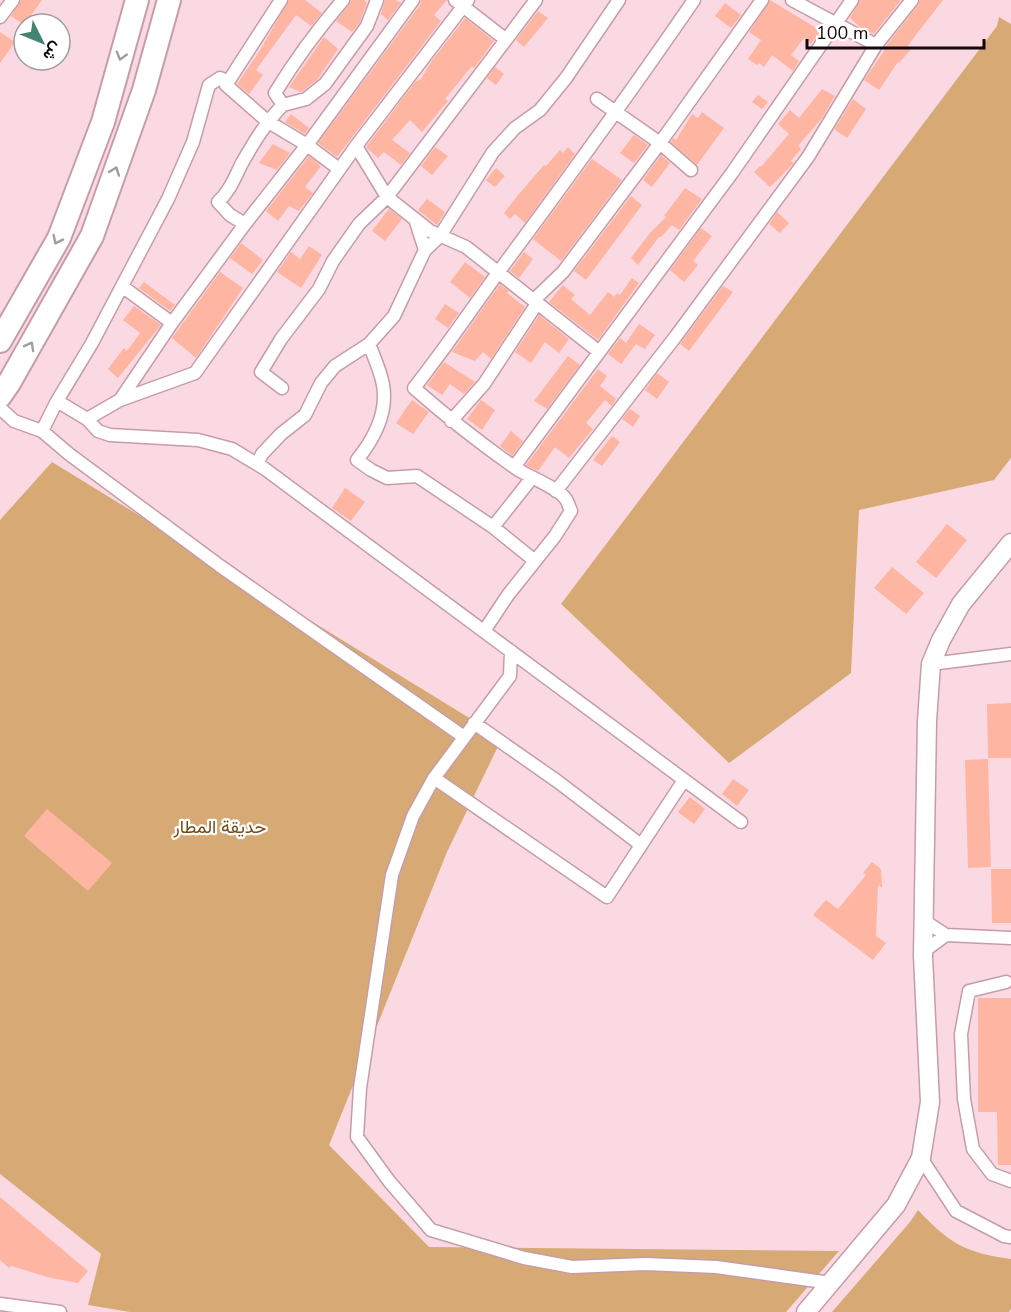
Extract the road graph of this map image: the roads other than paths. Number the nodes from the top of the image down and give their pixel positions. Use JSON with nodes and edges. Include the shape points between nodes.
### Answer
{"nodes":[{"id":1,"x":13,"y":0,"type":"edge"},
{"id":2,"x":137,"y":0,"type":"edge"},
{"id":3,"x":170,"y":0,"type":"edge"},
{"id":4,"x":281,"y":0,"type":"edge"},
{"id":5,"x":343,"y":0,"type":"edge"},
{"id":6,"x":377,"y":0,"type":"edge"},
{"id":7,"x":412,"y":0,"type":"edge"},
{"id":8,"x":536,"y":0,"type":"edge"},
{"id":9,"x":619,"y":0,"type":"edge"},
{"id":10,"x":694,"y":0,"type":"edge"},
{"id":11,"x":762,"y":0,"type":"edge"},
{"id":12,"x":792,"y":0,"type":"edge"},
{"id":13,"x":819,"y":0,"type":"edge"},
{"id":14,"x":852,"y":0,"type":"edge"},
{"id":15,"x":912,"y":0,"type":"edge"},
{"id":16,"x":462,"y":2,"type":"edge"},
{"id":17,"x":811,"y":11,"type":"junction"},
{"id":18,"x":0,"y":17,"type":"edge"},
{"id":19,"x":836,"y":22,"type":"junction"},
{"id":20,"x":505,"y":39,"type":"junction"},
{"id":21,"x":876,"y":45,"type":"junction"},
{"id":22,"x":228,"y":81,"type":"junction"},
{"id":23,"x":597,"y":99,"type":"dead end"},
{"id":24,"x":283,"y":105,"type":"junction"},
{"id":25,"x":616,"y":113,"type":"junction"},
{"id":26,"x":267,"y":121,"type":"junction"},
{"id":27,"x":660,"y":143,"type":"junction"},
{"id":28,"x":307,"y":145,"type":"junction"},
{"id":29,"x":356,"y":146,"type":"junction"},
{"id":30,"x":339,"y":169,"type":"junction"},
{"id":31,"x":691,"y":170,"type":"dead end"},
{"id":32,"x":387,"y":197,"type":"junction"},
{"id":33,"x":415,"y":219,"type":"junction"},
{"id":34,"x":245,"y":224,"type":"junction"},
{"id":35,"x":440,"y":236,"type":"junction"},
{"id":36,"x":425,"y":250,"type":"junction"},
{"id":37,"x":498,"y":273,"type":"junction"},
{"id":38,"x":123,"y":287,"type":"junction"},
{"id":39,"x":536,"y":305,"type":"junction"},
{"id":40,"x":172,"y":323,"type":"junction"},
{"id":41,"x":0,"y":341,"type":"edge"},
{"id":42,"x":369,"y":344,"type":"junction"},
{"id":43,"x":598,"y":351,"type":"junction"},
{"id":44,"x":282,"y":388,"type":"dead end"},
{"id":45,"x":0,"y":396,"type":"edge"},
{"id":46,"x":120,"y":400,"type":"junction"},
{"id":47,"x":57,"y":401,"type":"junction"},
{"id":48,"x":0,"y":408,"type":"edge"},
{"id":49,"x":87,"y":419,"type":"junction"},
{"id":50,"x":452,"y":420,"type":"junction"},
{"id":51,"x":42,"y":431,"type":"junction"},
{"id":52,"x":257,"y":464,"type":"junction"},
{"id":53,"x":514,"y":467,"type":"junction"},
{"id":54,"x":531,"y":478,"type":"junction"},
{"id":55,"x":556,"y":491,"type":"junction"},
{"id":56,"x":493,"y":527,"type":"junction"},
{"id":57,"x":1011,"y":543,"type":"edge"},
{"id":58,"x":535,"y":561,"type":"junction"},
{"id":59,"x":484,"y":632,"type":"junction"},
{"id":60,"x":511,"y":651,"type":"junction"},
{"id":61,"x":1011,"y":654,"type":"edge"},
{"id":62,"x":931,"y":664,"type":"junction"},
{"id":63,"x":474,"y":723,"type":"junction"},
{"id":64,"x":464,"y":736,"type":"junction"},
{"id":65,"x":434,"y":778,"type":"junction"},
{"id":66,"x":684,"y":780,"type":"junction"},
{"id":67,"x":741,"y":822,"type":"dead end"},
{"id":68,"x":641,"y":845,"type":"junction"},
{"id":69,"x":923,"y":920,"type":"junction"},
{"id":70,"x":946,"y":934,"type":"junction"},
{"id":71,"x":1011,"y":938,"type":"edge"},
{"id":72,"x":923,"y":952,"type":"junction"},
{"id":73,"x":1006,"y":982,"type":"dead end"},
{"id":74,"x":921,"y":1158,"type":"junction"},
{"id":75,"x":1011,"y":1181,"type":"edge"},
{"id":76,"x":1011,"y":1237,"type":"edge"},
{"id":77,"x":831,"y":1283,"type":"junction"},
{"id":78,"x":0,"y":1304,"type":"edge"},
{"id":79,"x":60,"y":1312,"type":"edge"},
{"id":80,"x":806,"y":1312,"type":"edge"}],
"edges":[{"from":1,"to":18,"type":"street"},
{"from":2,"to":41,"type":"highway","one_way":true,"via":[[103,122],[59,238]]},
{"from":45,"to":3,"type":"highway","one_way":true,"via":[[92,236],[144,90]]},
{"from":4,"to":22,"type":"street"},
{"from":5,"to":24,"type":"street","via":[[275,93]]},
{"from":6,"to":24,"type":"street","via":[[368,26],[325,84],[306,99]]},
{"from":7,"to":28,"type":"street"},
{"from":8,"to":20,"type":"street"},
{"from":9,"to":35,"type":"street","via":[[540,110],[515,128],[494,152]]},
{"from":10,"to":25,"type":"street"},
{"from":11,"to":27,"type":"street"},
{"from":12,"to":17,"type":"street"},
{"from":13,"to":17,"type":"street"},
{"from":14,"to":19,"type":"street"},
{"from":15,"to":21,"type":"street"},
{"from":16,"to":20,"type":"street"},
{"from":16,"to":29,"type":"street"},
{"from":17,"to":19,"type":"street"},
{"from":19,"to":21,"type":"street"},
{"from":19,"to":43,"type":"street","via":[[732,173]]},
{"from":20,"to":32,"type":"street"},
{"from":21,"to":55,"type":"street","via":[[808,158]]},
{"from":22,"to":26,"type":"street","via":[[226,85]]},
{"from":22,"to":38,"type":"street","via":[[220,78],[209,84],[193,142]]},
{"from":23,"to":25,"type":"street"},
{"from":24,"to":26,"type":"street"},
{"from":25,"to":27,"type":"street"},
{"from":25,"to":37,"type":"street"},
{"from":26,"to":28,"type":"street"},
{"from":26,"to":34,"type":"street","via":[[227,194],[218,202]]},
{"from":27,"to":31,"type":"street"},
{"from":27,"to":39,"type":"street","via":[[563,272],[537,297]]},
{"from":28,"to":30,"type":"street"},
{"from":28,"to":34,"type":"street"},
{"from":29,"to":30,"type":"street"},
{"from":29,"to":32,"type":"street"},
{"from":30,"to":46,"type":"street","via":[[195,373]]},
{"from":32,"to":33,"type":"street"},
{"from":32,"to":44,"type":"street","via":[[359,224],[261,372]]},
{"from":33,"to":35,"type":"street"},
{"from":33,"to":36,"type":"street"},
{"from":34,"to":40,"type":"street"},
{"from":35,"to":36,"type":"street"},
{"from":35,"to":37,"type":"street","via":[[465,247]]},
{"from":36,"to":42,"type":"street","via":[[394,316]]},
{"from":37,"to":39,"type":"street"},
{"from":37,"to":50,"type":"street","via":[[414,388]]},
{"from":38,"to":40,"type":"street"},
{"from":38,"to":47,"type":"street"},
{"from":39,"to":43,"type":"street"},
{"from":39,"to":50,"type":"street","via":[[484,384]]},
{"from":40,"to":46,"type":"street"},
{"from":42,"to":52,"type":"street","via":[[335,366],[321,383],[305,415],[261,454]]},
{"from":42,"to":56,"type":"street","via":[[383,386],[383,414],[369,445],[357,460],[387,478],[417,476]]},
{"from":43,"to":53,"type":"street"},
{"from":46,"to":49,"type":"street"},
{"from":47,"to":49,"type":"street"},
{"from":47,"to":51,"type":"street"},
{"from":48,"to":51,"type":"street","via":[[14,421]]},
{"from":49,"to":52,"type":"street","via":[[98,431],[110,435],[198,440],[232,449]]},
{"from":50,"to":53,"type":"street"},
{"from":51,"to":64,"type":"street","via":[[220,566]]},
{"from":52,"to":59,"type":"street"},
{"from":53,"to":54,"type":"street"},
{"from":54,"to":55,"type":"street"},
{"from":54,"to":56,"type":"street"},
{"from":55,"to":58,"type":"street","via":[[571,511]]},
{"from":56,"to":58,"type":"street"},
{"from":57,"to":62,"type":"main road","via":[[961,604]]},
{"from":58,"to":59,"type":"street"},
{"from":59,"to":60,"type":"street"},
{"from":60,"to":63,"type":"street","via":[[510,676]]},
{"from":60,"to":66,"type":"street"},
{"from":61,"to":62,"type":"street"},
{"from":62,"to":69,"type":"main road"},
{"from":63,"to":64,"type":"street"},
{"from":63,"to":68,"type":"street"},
{"from":64,"to":65,"type":"street"},
{"from":65,"to":68,"type":"street","via":[[607,897]]},
{"from":65,"to":77,"type":"street","via":[[413,816],[392,875],[360,1088],[357,1137],[389,1181],[431,1230],[524,1258],[572,1267],[716,1267]]},
{"from":66,"to":67,"type":"street"},
{"from":66,"to":68,"type":"street"},
{"from":69,"to":70,"type":"street"},
{"from":69,"to":72,"type":"main road"},
{"from":70,"to":71,"type":"street"},
{"from":70,"to":72,"type":"street"},
{"from":72,"to":74,"type":"main road","via":[[930,1102]]},
{"from":73,"to":75,"type":"street","via":[[969,991],[961,1034],[964,1099],[972,1149],[992,1174]]},
{"from":74,"to":76,"type":"street","via":[[956,1211]]},
{"from":74,"to":77,"type":"main road","via":[[896,1205]]},
{"from":77,"to":80,"type":"main road"},
{"from":78,"to":79,"type":"street"}]}
